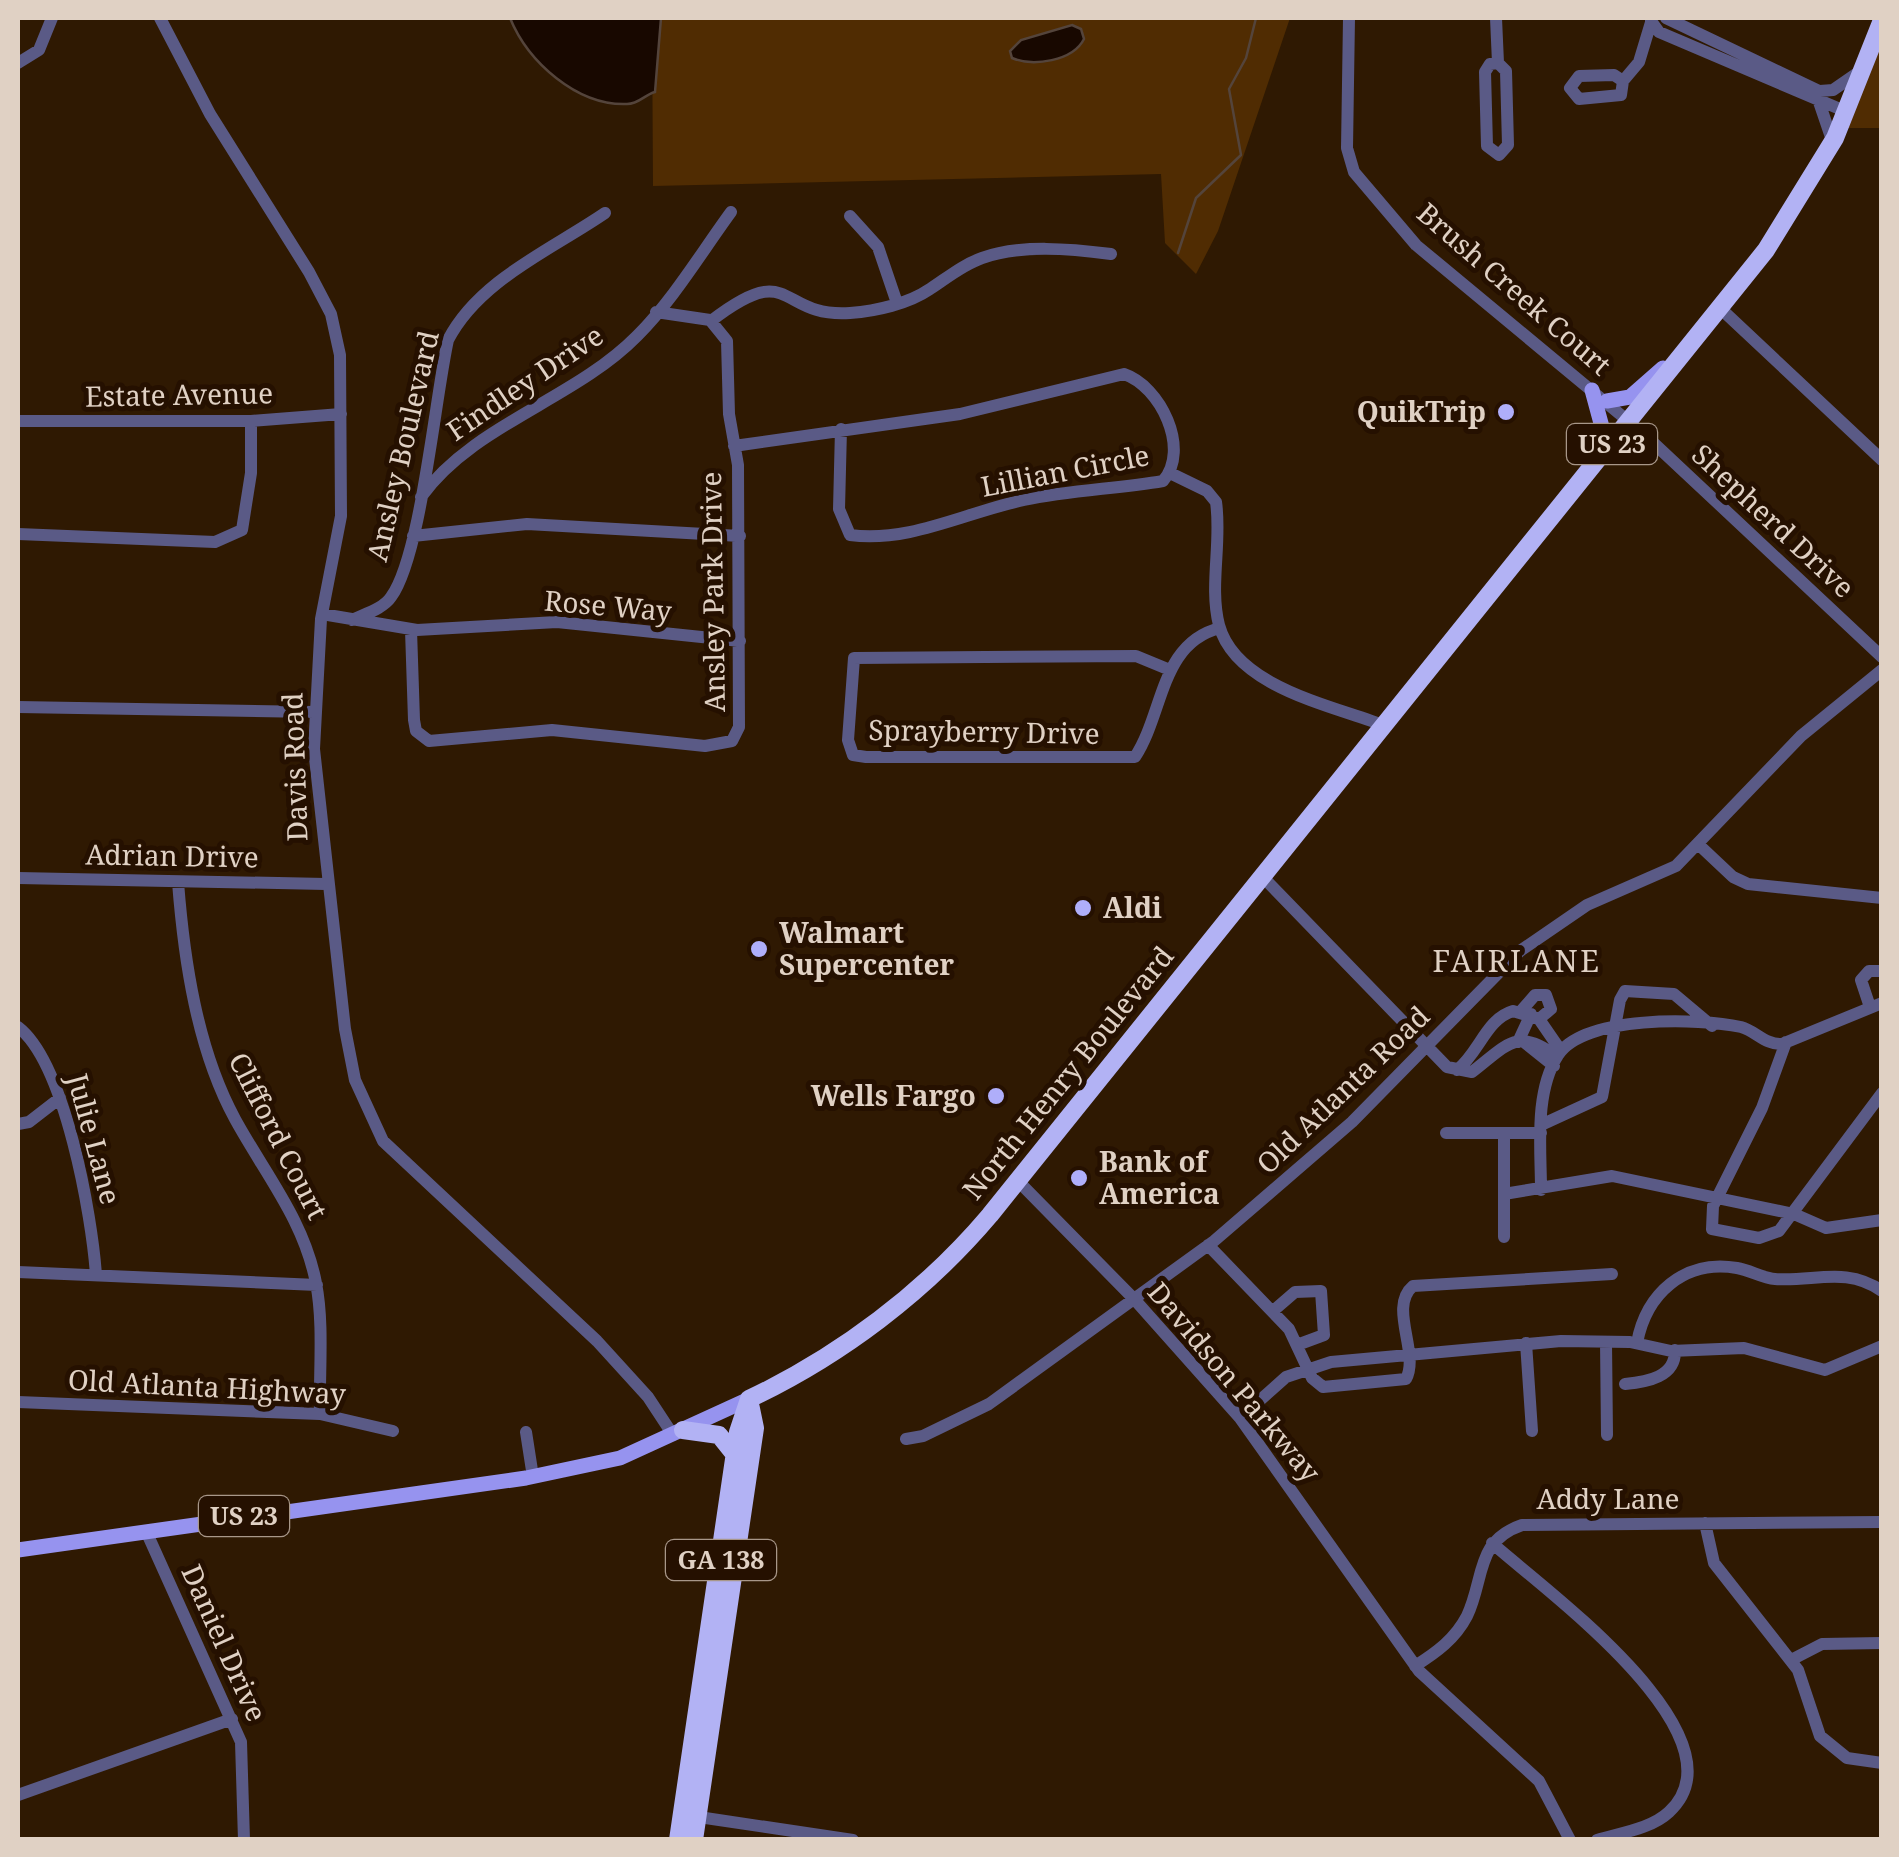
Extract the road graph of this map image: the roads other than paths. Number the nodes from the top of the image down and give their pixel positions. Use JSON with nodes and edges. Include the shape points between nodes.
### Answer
{"nodes":[{"id":1,"x":52,"y":18,"type":"edge"},
{"id":2,"x":160,"y":18,"type":"edge"},
{"id":3,"x":1349,"y":18,"type":"edge"},
{"id":4,"x":1496,"y":18,"type":"edge"},
{"id":5,"x":1653,"y":18,"type":"edge"},
{"id":6,"x":1882,"y":20,"type":"edge"},
{"id":7,"x":18,"y":63,"type":"edge"},
{"id":8,"x":1498,"y":63,"type":"junction"},
{"id":9,"x":1865,"y":68,"type":"junction"},
{"id":10,"x":1624,"y":81,"type":"dead end"},
{"id":11,"x":1814,"y":93,"type":"junction"},
{"id":12,"x":1849,"y":108,"type":"junction"},
{"id":13,"x":1507,"y":118,"type":"junction"},
{"id":14,"x":1486,"y":119,"type":"junction"},
{"id":15,"x":1832,"y":143,"type":"junction"},
{"id":16,"x":731,"y":212,"type":"dead end"},
{"id":17,"x":605,"y":213,"type":"dead end"},
{"id":18,"x":850,"y":216,"type":"dead end"},
{"id":19,"x":1111,"y":254,"type":"dead end"},
{"id":20,"x":897,"y":304,"type":"junction"},
{"id":21,"x":1720,"y":308,"type":"junction"},
{"id":22,"x":656,"y":312,"type":"junction"},
{"id":23,"x":712,"y":321,"type":"junction"},
{"id":24,"x":1698,"y":334,"type":"junction"},
{"id":25,"x":1592,"y":390,"type":"junction"},
{"id":26,"x":1607,"y":401,"type":"junction"},
{"id":27,"x":340,"y":414,"type":"junction"},
{"id":28,"x":251,"y":420,"type":"junction"},
{"id":29,"x":18,"y":421,"type":"edge"},
{"id":30,"x":1630,"y":421,"type":"junction"},
{"id":31,"x":840,"y":429,"type":"junction"},
{"id":32,"x":734,"y":446,"type":"junction"},
{"id":33,"x":1882,"y":460,"type":"edge"},
{"id":34,"x":1592,"y":469,"type":"junction"},
{"id":35,"x":1170,"y":474,"type":"junction"},
{"id":36,"x":419,"y":500,"type":"junction"},
{"id":37,"x":18,"y":534,"type":"edge"},
{"id":38,"x":414,"y":536,"type":"junction"},
{"id":39,"x":740,"y":536,"type":"junction"},
{"id":40,"x":322,"y":614,"type":"junction"},
{"id":41,"x":352,"y":620,"type":"junction"},
{"id":42,"x":1220,"y":628,"type":"junction"},
{"id":43,"x":411,"y":630,"type":"junction"},
{"id":44,"x":740,"y":641,"type":"junction"},
{"id":45,"x":1882,"y":658,"type":"edge"},
{"id":46,"x":1170,"y":670,"type":"junction"},
{"id":47,"x":1882,"y":670,"type":"edge"},
{"id":48,"x":18,"y":707,"type":"edge"},
{"id":49,"x":314,"y":712,"type":"junction"},
{"id":50,"x":1386,"y":726,"type":"junction"},
{"id":51,"x":1699,"y":845,"type":"junction"},
{"id":52,"x":1262,"y":876,"type":"junction"},
{"id":53,"x":18,"y":878,"type":"edge"},
{"id":54,"x":178,"y":882,"type":"junction"},
{"id":55,"x":326,"y":884,"type":"junction"},
{"id":56,"x":1882,"y":898,"type":"edge"},
{"id":57,"x":1882,"y":971,"type":"edge"},
{"id":58,"x":1876,"y":1005,"type":"edge"},
{"id":59,"x":1530,"y":1015,"type":"junction"},
{"id":60,"x":1616,"y":1024,"type":"junction"},
{"id":61,"x":1712,"y":1026,"type":"junction"},
{"id":62,"x":18,"y":1027,"type":"edge"},
{"id":63,"x":1521,"y":1042,"type":"junction"},
{"id":64,"x":1786,"y":1042,"type":"junction"},
{"id":65,"x":1426,"y":1048,"type":"junction"},
{"id":66,"x":1557,"y":1058,"type":"junction"},
{"id":67,"x":1457,"y":1070,"type":"junction"},
{"id":68,"x":1882,"y":1093,"type":"edge"},
{"id":69,"x":60,"y":1098,"type":"junction"},
{"id":70,"x":18,"y":1124,"type":"edge"},
{"id":71,"x":1541,"y":1129,"type":"junction"},
{"id":72,"x":1446,"y":1133,"type":"dead end"},
{"id":73,"x":1504,"y":1133,"type":"junction"},
{"id":74,"x":1017,"y":1180,"type":"junction"},
{"id":75,"x":1542,"y":1190,"type":"junction"},
{"id":76,"x":1504,"y":1194,"type":"junction"},
{"id":77,"x":1716,"y":1198,"type":"junction"},
{"id":78,"x":1794,"y":1214,"type":"junction"},
{"id":79,"x":1882,"y":1220,"type":"edge"},
{"id":80,"x":1504,"y":1237,"type":"dead end"},
{"id":81,"x":1208,"y":1245,"type":"junction"},
{"id":82,"x":18,"y":1272,"type":"edge"},
{"id":83,"x":1612,"y":1274,"type":"dead end"},
{"id":84,"x":96,"y":1275,"type":"junction"},
{"id":85,"x":316,"y":1285,"type":"junction"},
{"id":86,"x":1882,"y":1291,"type":"edge"},
{"id":87,"x":1134,"y":1300,"type":"junction"},
{"id":88,"x":1272,"y":1311,"type":"junction"},
{"id":89,"x":1606,"y":1342,"type":"junction"},
{"id":90,"x":1526,"y":1343,"type":"junction"},
{"id":91,"x":1637,"y":1344,"type":"junction"},
{"id":92,"x":1298,"y":1345,"type":"junction"},
{"id":93,"x":1882,"y":1346,"type":"edge"},
{"id":94,"x":1676,"y":1350,"type":"junction"},
{"id":95,"x":1409,"y":1354,"type":"junction"},
{"id":96,"x":1308,"y":1369,"type":"junction"},
{"id":97,"x":1625,"y":1384,"type":"dead end"},
{"id":98,"x":749,"y":1398,"type":"junction"},
{"id":99,"x":18,"y":1402,"type":"edge"},
{"id":100,"x":320,"y":1414,"type":"junction"},
{"id":101,"x":1240,"y":1418,"type":"junction"},
{"id":102,"x":393,"y":1431,"type":"dead end"},
{"id":103,"x":1532,"y":1431,"type":"dead end"},
{"id":104,"x":526,"y":1432,"type":"dead end"},
{"id":105,"x":678,"y":1432,"type":"junction"},
{"id":106,"x":1607,"y":1435,"type":"dead end"},
{"id":107,"x":906,"y":1438,"type":"dead end"},
{"id":108,"x":735,"y":1455,"type":"junction"},
{"id":109,"x":533,"y":1477,"type":"junction"},
{"id":110,"x":1882,"y":1522,"type":"edge"},
{"id":111,"x":1704,"y":1523,"type":"junction"},
{"id":112,"x":146,"y":1531,"type":"junction"},
{"id":113,"x":1492,"y":1544,"type":"junction"},
{"id":114,"x":18,"y":1550,"type":"edge"},
{"id":115,"x":1882,"y":1642,"type":"edge"},
{"id":116,"x":1792,"y":1660,"type":"junction"},
{"id":117,"x":1415,"y":1666,"type":"junction"},
{"id":118,"x":232,"y":1719,"type":"junction"},
{"id":119,"x":1882,"y":1762,"type":"edge"},
{"id":120,"x":18,"y":1796,"type":"edge"},
{"id":121,"x":690,"y":1815,"type":"junction"},
{"id":122,"x":244,"y":1840,"type":"edge"},
{"id":123,"x":678,"y":1840,"type":"edge"},
{"id":124,"x":694,"y":1840,"type":"edge"},
{"id":125,"x":852,"y":1840,"type":"edge"},
{"id":126,"x":1570,"y":1840,"type":"edge"},
{"id":127,"x":1598,"y":1840,"type":"edge"}],
"edges":[{"from":1,"to":7,"type":"street","via":[[39,50]]},
{"from":2,"to":27,"type":"street","name":"Davis Road","via":[[331,314],[340,355]]},
{"from":3,"to":25,"type":"street","name":"Brush Creek Court","via":[[1346,148],[1354,172],[1416,245]]},
{"from":4,"to":8,"type":"street"},
{"from":5,"to":10,"type":"street","via":[[1639,62]]},
{"from":5,"to":11,"type":"street","via":[[1659,32]]},
{"from":6,"to":9,"type":"highway","name":"North Henry Boulevard","number":"US 23"},
{"from":8,"to":13,"type":"street","via":[[1505,70]]},
{"from":8,"to":14,"type":"street","via":[[1485,71]]},
{"from":9,"to":11,"type":"street","via":[[1841,86]]},
{"from":9,"to":12,"type":"highway","name":"North Henry Boulevard","number":"US 23"},
{"from":11,"to":12,"type":"street"},
{"from":11,"to":15,"type":"street"},
{"from":12,"to":15,"type":"highway","name":"North Henry Boulevard","number":"US 23"},
{"from":13,"to":14,"type":"street"},
{"from":13,"to":14,"type":"street","via":[[1508,147],[1500,155],[1488,148]]},
{"from":15,"to":21,"type":"highway","name":"North Henry Boulevard","number":"US 23","via":[[1766,250]]},
{"from":16,"to":22,"type":"street","name":"Findley Drive"},
{"from":17,"to":36,"type":"street","name":"Ansley Boulevard","via":[[498,283],[458,320],[448,340]]},
{"from":18,"to":20,"type":"street","via":[[878,247]]},
{"from":19,"to":20,"type":"street","via":[[993,254]]},
{"from":20,"to":23,"type":"street","via":[[833,312],[758,290]]},
{"from":21,"to":24,"type":"highway","name":"North Henry Boulevard","number":"US 23"},
{"from":21,"to":33,"type":"street"},
{"from":22,"to":23,"type":"street"},
{"from":22,"to":36,"type":"street","name":"Findley Drive","via":[[606,362],[438,472]]},
{"from":23,"to":32,"type":"street","name":"Ansley Park Drive","via":[[727,341]]},
{"from":24,"to":26,"type":"main road","via":[[1630,397]]},
{"from":24,"to":30,"type":"highway","name":"North Henry Boulevard","number":"US 23"},
{"from":25,"to":26,"type":"street","name":"Brush Creek Court"},
{"from":25,"to":34,"type":"main road","via":[[1602,427]]},
{"from":26,"to":30,"type":"street","name":"Brush Creek Court"},
{"from":27,"to":28,"type":"street","name":"Estate Avenue"},
{"from":27,"to":40,"type":"street","name":"Davis Road","via":[[341,516]]},
{"from":28,"to":29,"type":"street","name":"Estate Avenue"},
{"from":28,"to":37,"type":"street","via":[[247,504],[242,530],[232,536],[215,542]]},
{"from":30,"to":34,"type":"highway","name":"North Henry Boulevard","number":"US 23"},
{"from":30,"to":45,"type":"street","name":"Shepherd Drive"},
{"from":31,"to":32,"type":"street","name":"Lillian Circle"},
{"from":31,"to":35,"type":"street","name":"Lillian Circle","via":[[960,414],[1124,374],[1147,384],[1163,406]]},
{"from":31,"to":35,"type":"street","name":"Lillian Circle","via":[[840,516],[850,535],[862,537],[909,533],[1027,499],[1163,481]]},
{"from":32,"to":39,"type":"street","name":"Ansley Park Drive"},
{"from":34,"to":50,"type":"highway","name":"North Henry Boulevard","number":"US 23"},
{"from":35,"to":42,"type":"street","via":[[1207,490],[1216,502]]},
{"from":36,"to":38,"type":"street","name":"Ansley Boulevard"},
{"from":38,"to":39,"type":"street","via":[[527,524]]},
{"from":38,"to":41,"type":"street","name":"Ansley Boulevard","via":[[392,596]]},
{"from":39,"to":44,"type":"street","name":"Ansley Park Drive"},
{"from":40,"to":41,"type":"street"},
{"from":40,"to":49,"type":"street","name":"Davis Road"},
{"from":41,"to":43,"type":"street"},
{"from":42,"to":46,"type":"street","name":"Sprayberry Drive","via":[[1188,640]]},
{"from":42,"to":50,"type":"street","via":[[1253,671],[1316,704]]},
{"from":43,"to":44,"type":"street","name":"Rose Way","via":[[557,622]]},
{"from":43,"to":44,"type":"street","name":"Ansley Park Drive","via":[[414,720],[429,741],[552,730],[723,745],[739,727]]},
{"from":46,"to":46,"type":"street","name":"Sprayberry Drive","via":[[1136,656],[854,658],[848,740],[853,754],[866,757],[1135,757]]},
{"from":47,"to":51,"type":"street","name":"Old Atlanta Road","via":[[1801,736]]},
{"from":48,"to":49,"type":"street"},
{"from":49,"to":55,"type":"street","name":"Davis Road"},
{"from":50,"to":52,"type":"highway","name":"North Henry Boulevard","number":"US 23"},
{"from":51,"to":56,"type":"street","via":[[1748,884]]},
{"from":51,"to":65,"type":"street","name":"Old Atlanta Road","via":[[1648,882],[1552,925],[1485,982]]},
{"from":52,"to":65,"type":"street"},
{"from":52,"to":74,"type":"highway","name":"North Henry Boulevard","number":"US 23"},
{"from":53,"to":54,"type":"street","name":"Adrian Drive"},
{"from":54,"to":55,"type":"street","name":"Adrian Drive"},
{"from":54,"to":85,"type":"street","name":"Clifford Court","via":[[208,1054],[234,1117],[298,1224]]},
{"from":55,"to":105,"type":"street","name":"Davis Road","via":[[354,1080],[383,1141],[597,1342]]},
{"from":57,"to":58,"type":"street","via":[[1861,980]]},
{"from":58,"to":64,"type":"street"},
{"from":59,"to":63,"type":"street"},
{"from":59,"to":66,"type":"street"},
{"from":59,"to":67,"type":"street","via":[[1494,1021]]},
{"from":60,"to":61,"type":"street"},
{"from":60,"to":61,"type":"street","via":[[1621,995],[1632,990],[1674,994]]},
{"from":60,"to":66,"type":"street"},
{"from":60,"to":71,"type":"street","via":[[1602,1097]]},
{"from":61,"to":64,"type":"street"},
{"from":62,"to":69,"type":"street","name":"Julie Lane","via":[[46,1062]]},
{"from":63,"to":66,"type":"street"},
{"from":63,"to":67,"type":"street","via":[[1495,1050],[1472,1072]]},
{"from":64,"to":77,"type":"street","via":[[1762,1108]]},
{"from":65,"to":67,"type":"street"},
{"from":65,"to":81,"type":"street","name":"Old Atlanta Road","via":[[1294,1175]]},
{"from":66,"to":71,"type":"street"},
{"from":68,"to":78,"type":"street"},
{"from":69,"to":70,"type":"street"},
{"from":69,"to":84,"type":"street","name":"Julie Lane"},
{"from":71,"to":73,"type":"street"},
{"from":71,"to":75,"type":"street"},
{"from":72,"to":73,"type":"street"},
{"from":73,"to":76,"type":"street"},
{"from":74,"to":87,"type":"street","name":"Davidson Parkway"},
{"from":74,"to":98,"type":"highway","name":"North Henry Boulevard","number":"US 23","via":[[966,1243],[904,1300],[808,1368]]},
{"from":75,"to":76,"type":"street"},
{"from":75,"to":77,"type":"street","via":[[1606,1176]]},
{"from":76,"to":80,"type":"street"},
{"from":77,"to":78,"type":"street"},
{"from":77,"to":78,"type":"street","via":[[1709,1222],[1714,1230],[1765,1238]]},
{"from":78,"to":79,"type":"street","via":[[1826,1228]]},
{"from":81,"to":87,"type":"street","name":"Old Atlanta Road"},
{"from":81,"to":88,"type":"street"},
{"from":82,"to":84,"type":"street"},
{"from":83,"to":95,"type":"street","via":[[1413,1286],[1404,1296]]},
{"from":84,"to":85,"type":"street"},
{"from":85,"to":100,"type":"street","name":"Clifford Court"},
{"from":86,"to":91,"type":"street","via":[[1837,1274],[1776,1279],[1737,1268],[1700,1269],[1657,1295],[1643,1316]]},
{"from":87,"to":101,"type":"street","name":"Davidson Parkway"},
{"from":87,"to":107,"type":"street","name":"Old Atlanta Road","via":[[990,1404]]},
{"from":88,"to":92,"type":"street"},
{"from":88,"to":92,"type":"street","via":[[1295,1292],[1321,1291],[1325,1333]]},
{"from":89,"to":90,"type":"street"},
{"from":89,"to":91,"type":"street"},
{"from":89,"to":106,"type":"street"},
{"from":90,"to":95,"type":"street"},
{"from":90,"to":103,"type":"street"},
{"from":91,"to":94,"type":"street"},
{"from":92,"to":96,"type":"street"},
{"from":93,"to":94,"type":"street","via":[[1825,1370],[1744,1348]]},
{"from":94,"to":97,"type":"street","via":[[1668,1372]]},
{"from":95,"to":96,"type":"street"},
{"from":95,"to":96,"type":"street","via":[[1409,1375],[1401,1381],[1323,1387]]},
{"from":96,"to":101,"type":"street","via":[[1286,1377]]},
{"from":98,"to":105,"type":"main road","name":"North Henry Boulevard","number":"US 23"},
{"from":98,"to":108,"type":"highway","number":"GA 138"},
{"from":98,"to":121,"type":"highway","number":"GA 138","via":[[755,1428]]},
{"from":99,"to":100,"type":"street","name":"Old Atlanta Highway"},
{"from":100,"to":102,"type":"street","name":"Old Atlanta Highway"},
{"from":101,"to":117,"type":"street","name":"Davidson Parkway"},
{"from":104,"to":109,"type":"street"},
{"from":105,"to":108,"type":"highway","via":[[719,1435]]},
{"from":105,"to":109,"type":"main road","name":"North Henry Boulevard","number":"US 23","via":[[620,1458]]},
{"from":108,"to":121,"type":"highway","number":"GA 138"},
{"from":109,"to":112,"type":"main road","name":"North Henry Boulevard","number":"US 23"},
{"from":110,"to":111,"type":"street","name":"Addy Lane"},
{"from":111,"to":113,"type":"street","name":"Addy Lane","via":[[1536,1522]]},
{"from":111,"to":116,"type":"street","via":[[1714,1563]]},
{"from":112,"to":114,"type":"main road","name":"North Henry Boulevard","number":"US 23"},
{"from":112,"to":118,"type":"street","name":"Daniel Drive"},
{"from":113,"to":117,"type":"street","via":[[1459,1630]]},
{"from":113,"to":127,"type":"street","via":[[1631,1667],[1686,1744],[1687,1780],[1670,1811]]},
{"from":115,"to":116,"type":"street","via":[[1822,1644]]},
{"from":116,"to":119,"type":"street","via":[[1824,1742],[1851,1760]]},
{"from":117,"to":126,"type":"street","name":"Davidson Parkway","via":[[1539,1780]]},
{"from":118,"to":120,"type":"street"},
{"from":118,"to":122,"type":"street","name":"Daniel Drive","via":[[245,1770]]},
{"from":121,"to":123,"type":"highway","number":"GA 138"},
{"from":121,"to":124,"type":"highway","number":"GA 138"},
{"from":121,"to":125,"type":"street"}]}
